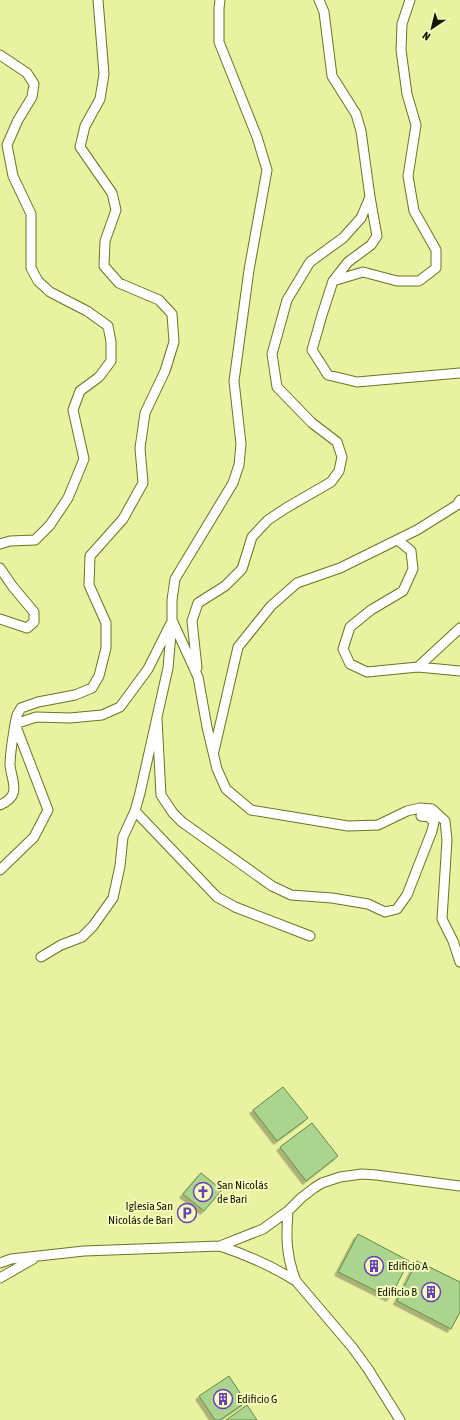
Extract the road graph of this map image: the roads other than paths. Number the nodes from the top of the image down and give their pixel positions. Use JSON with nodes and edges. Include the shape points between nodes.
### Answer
{"nodes":[{"id":1,"x":98,"y":0,"type":"edge"},
{"id":2,"x":220,"y":0,"type":"edge"},
{"id":3,"x":319,"y":0,"type":"edge"},
{"id":4,"x":410,"y":0,"type":"edge"},
{"id":5,"x":0,"y":55,"type":"edge"},
{"id":6,"x":370,"y":197,"type":"junction"},
{"id":7,"x":333,"y":281,"type":"junction"},
{"id":8,"x":460,"y":373,"type":"edge"},
{"id":9,"x":460,"y":500,"type":"edge"},
{"id":10,"x":398,"y":540,"type":"junction"},
{"id":11,"x":0,"y":544,"type":"edge"},
{"id":12,"x":0,"y":568,"type":"edge"},
{"id":13,"x":0,"y":619,"type":"edge"},
{"id":14,"x":172,"y":620,"type":"junction"},
{"id":15,"x":460,"y":628,"type":"edge"},
{"id":16,"x":418,"y":667,"type":"junction"},
{"id":17,"x":460,"y":671,"type":"edge"},
{"id":18,"x":198,"y":677,"type":"junction"},
{"id":19,"x":157,"y":720,"type":"junction"},
{"id":20,"x":15,"y":724,"type":"junction"},
{"id":21,"x":213,"y":754,"type":"junction"},
{"id":22,"x":0,"y":805,"type":"edge"},
{"id":23,"x":134,"y":811,"type":"junction"},
{"id":24,"x":421,"y":816,"type":"dead end"},
{"id":25,"x":0,"y":870,"type":"edge"},
{"id":26,"x":310,"y":936,"type":"dead end"},
{"id":27,"x":41,"y":957,"type":"dead end"},
{"id":28,"x":460,"y":962,"type":"edge"},
{"id":29,"x":460,"y":1186,"type":"edge"},
{"id":30,"x":288,"y":1211,"type":"junction"},
{"id":31,"x":220,"y":1246,"type":"junction"},
{"id":32,"x":36,"y":1257,"type":"junction"},
{"id":33,"x":0,"y":1263,"type":"edge"},
{"id":34,"x":0,"y":1278,"type":"edge"},
{"id":35,"x":296,"y":1281,"type":"junction"},
{"id":36,"x":400,"y":1420,"type":"edge"}],
"edges":[{"from":1,"to":20,"type":"street","via":[[104,74],[100,99],[85,126],[80,148],[112,193],[116,210],[105,241],[104,266],[119,284],[159,300],[172,314],[174,342],[145,413],[140,448],[142,483],[123,519],[90,556],[89,585],[106,624],[106,648],[99,676],[92,688],[75,695],[21,708]]},
{"from":2,"to":14,"type":"street","via":[[219,42],[257,137],[267,170],[249,270],[234,381],[241,444],[239,465],[233,483],[176,579]]},
{"from":3,"to":6,"type":"street","via":[[324,12],[332,76],[356,114],[362,131]]},
{"from":4,"to":7,"type":"street","via":[[402,24],[401,50],[416,125],[408,176],[414,211],[436,250],[436,268],[419,281],[398,281],[363,272]]},
{"from":5,"to":11,"type":"street","via":[[27,73],[34,84],[32,97],[7,145],[13,176],[31,214],[31,268],[38,281],[50,292],[87,311],[108,326],[112,361],[99,377],[80,391],[74,410],[84,459],[68,498],[50,525],[35,540]]},
{"from":6,"to":7,"type":"street","via":[[377,236],[371,245],[348,262]]},
{"from":6,"to":18,"type":"street","via":[[361,218],[343,238],[310,262],[287,300],[272,354],[277,387],[312,423],[337,442],[342,457],[339,471],[331,482],[268,520],[252,537],[242,569],[225,586],[198,602],[192,621]]},
{"from":7,"to":8,"type":"street","via":[[312,350],[328,375],[357,382]]},
{"from":9,"to":10,"type":"street","via":[[457,505]]},
{"from":10,"to":16,"type":"street","via":[[411,551],[413,569],[403,591],[350,627],[343,649],[350,664],[367,672]]},
{"from":10,"to":21,"type":"street","via":[[340,568],[297,583],[272,606],[238,647]]},
{"from":12,"to":13,"type":"street","via":[[34,612],[34,622],[26,628]]},
{"from":14,"to":18,"type":"street"},
{"from":14,"to":19,"type":"street","via":[[168,668]]},
{"from":14,"to":20,"type":"street","via":[[148,669],[120,707],[102,715],[70,718],[36,717]]},
{"from":15,"to":16,"type":"street"},
{"from":16,"to":17,"type":"street"},
{"from":18,"to":21,"type":"street"},
{"from":19,"to":23,"type":"street"},
{"from":19,"to":24,"type":"street","via":[[161,795],[173,812],[182,822],[272,886],[291,895],[368,904],[385,912],[396,908],[407,896],[432,831],[434,822],[429,817]]},
{"from":20,"to":22,"type":"street","via":[[10,765],[15,786],[7,802]]},
{"from":20,"to":25,"type":"street","via":[[48,810],[34,837]]},
{"from":21,"to":28,"type":"street","via":[[226,789],[251,810],[348,826],[378,825],[407,811],[432,809],[445,821],[442,919]]},
{"from":23,"to":26,"type":"street","via":[[217,898]]},
{"from":23,"to":27,"type":"street","via":[[123,837],[113,898],[82,937]]},
{"from":29,"to":30,"type":"street","via":[[376,1175],[345,1176],[322,1183]]},
{"from":30,"to":31,"type":"street","via":[[263,1229]]},
{"from":30,"to":35,"type":"street","via":[[286,1238],[291,1269]]},
{"from":31,"to":32,"type":"street","via":[[84,1251]]},
{"from":31,"to":35,"type":"street","via":[[257,1259]]},
{"from":32,"to":33,"type":"street","via":[[10,1259]]},
{"from":32,"to":34,"type":"street"},
{"from":35,"to":36,"type":"street","via":[[352,1347]]}]}
